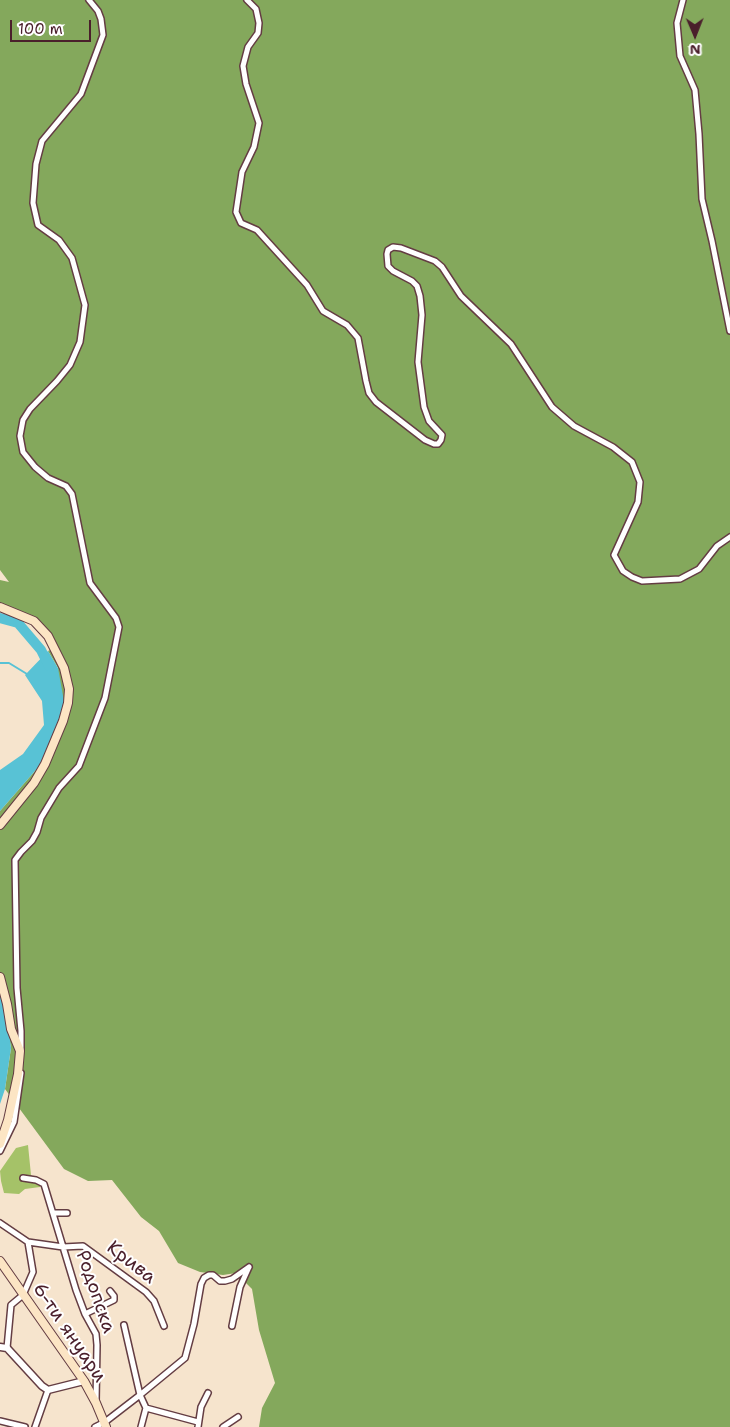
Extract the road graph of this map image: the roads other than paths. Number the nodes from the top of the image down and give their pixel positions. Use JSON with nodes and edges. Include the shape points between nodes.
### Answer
{"nodes":[{"id":1,"x":89,"y":0,"type":"edge"},
{"id":2,"x":247,"y":0,"type":"edge"},
{"id":3,"x":683,"y":0,"type":"edge"},
{"id":4,"x":730,"y":331,"type":"edge"},
{"id":5,"x":730,"y":537,"type":"edge"},
{"id":6,"x":0,"y":607,"type":"edge"},
{"id":7,"x":0,"y":825,"type":"edge"},
{"id":8,"x":0,"y":977,"type":"edge"},
{"id":9,"x":0,"y":1144,"type":"edge"},
{"id":10,"x":0,"y":1151,"type":"edge"},
{"id":11,"x":23,"y":1178,"type":"dead end"},
{"id":12,"x":54,"y":1213,"type":"junction"},
{"id":13,"x":67,"y":1213,"type":"dead end"},
{"id":14,"x":0,"y":1223,"type":"edge"},
{"id":15,"x":28,"y":1242,"type":"junction"},
{"id":16,"x":64,"y":1246,"type":"junction"},
{"id":17,"x":0,"y":1260,"type":"edge"},
{"id":18,"x":110,"y":1291,"type":"dead end"},
{"id":19,"x":23,"y":1295,"type":"junction"},
{"id":20,"x":85,"y":1314,"type":"junction"},
{"id":21,"x":124,"y":1325,"type":"dead end"},
{"id":22,"x":164,"y":1326,"type":"dead end"},
{"id":23,"x":232,"y":1326,"type":"dead end"},
{"id":24,"x":3,"y":1348,"type":"edge"},
{"id":25,"x":97,"y":1377,"type":"junction"},
{"id":26,"x":84,"y":1381,"type":"junction"},
{"id":27,"x":48,"y":1390,"type":"junction"},
{"id":28,"x":208,"y":1393,"type":"dead end"},
{"id":29,"x":140,"y":1395,"type":"junction"},
{"id":30,"x":96,"y":1403,"type":"junction"},
{"id":31,"x":146,"y":1408,"type":"junction"},
{"id":32,"x":238,"y":1417,"type":"dead end"},
{"id":33,"x":0,"y":1421,"type":"edge"},
{"id":34,"x":105,"y":1424,"type":"edge"},
{"id":35,"x":198,"y":1424,"type":"edge"},
{"id":36,"x":25,"y":1427,"type":"edge"},
{"id":37,"x":35,"y":1427,"type":"edge"},
{"id":38,"x":95,"y":1427,"type":"edge"},
{"id":39,"x":141,"y":1427,"type":"edge"},
{"id":40,"x":223,"y":1427,"type":"edge"}],
"edges":[{"from":1,"to":10,"type":"street","via":[[98,11],[103,35],[81,94],[42,141],[32,203],[38,225],[59,240],[72,258],[85,305],[80,342],[70,365],[30,409],[23,420],[20,436],[23,452],[35,467],[48,478],[66,486],[72,494],[90,582],[119,627],[106,698],[79,766],[55,793],[32,841],[15,860],[21,1074],[14,1122]]},
{"from":2,"to":5,"type":"street","via":[[256,9],[259,23],[258,33],[248,47],[243,66],[259,123],[254,147],[242,172],[236,212],[241,223],[257,230],[308,285],[323,311],[347,325],[358,338],[369,392],[376,402],[425,440],[434,444],[441,440],[442,435],[430,421],[424,407],[418,362],[422,315],[420,296],[412,281],[388,266],[387,254],[393,246],[435,261],[442,267],[461,296],[511,344],[552,407],[574,426],[613,447],[632,462],[640,482],[638,502],[614,555],[623,571],[642,580],[680,578],[699,568],[717,546]]},
{"from":3,"to":4,"type":"street","via":[[677,23],[680,56],[695,90],[702,199]]},
{"from":6,"to":7,"type":"main road","via":[[34,621],[48,636],[64,668],[69,689],[63,720],[45,764]]},
{"from":8,"to":9,"type":"main road","via":[[11,1028],[20,1052],[10,1111]]},
{"from":11,"to":12,"type":"street","name":"Родопска","via":[[44,1184]]},
{"from":12,"to":13,"type":"street"},
{"from":12,"to":16,"type":"street","name":"Родопска"},
{"from":14,"to":15,"type":"street"},
{"from":15,"to":16,"type":"street","name":"Крива"},
{"from":15,"to":19,"type":"street","via":[[33,1272]]},
{"from":16,"to":20,"type":"street","name":"Родопска"},
{"from":16,"to":22,"type":"street","name":"Крива","via":[[83,1246],[146,1292],[154,1301]]},
{"from":17,"to":19,"type":"main road","name":"6-ти януари"},
{"from":18,"to":20,"type":"street","via":[[114,1300]]},
{"from":19,"to":24,"type":"street","via":[[11,1305]]},
{"from":19,"to":26,"type":"main road","name":"6-ти януари"},
{"from":20,"to":25,"type":"street","name":"Родопска","via":[[96,1334]]},
{"from":21,"to":29,"type":"street"},
{"from":23,"to":29,"type":"street","via":[[240,1287],[249,1267],[226,1281],[220,1281],[213,1275],[204,1278],[185,1358]]},
{"from":24,"to":27,"type":"street"},
{"from":25,"to":26,"type":"street"},
{"from":25,"to":30,"type":"street","name":"Родопска"},
{"from":26,"to":27,"type":"street"},
{"from":26,"to":30,"type":"main road","name":"6-ти януари"},
{"from":27,"to":37,"type":"street"},
{"from":28,"to":35,"type":"street"},
{"from":29,"to":31,"type":"street"},
{"from":29,"to":34,"type":"street"},
{"from":30,"to":34,"type":"main road","name":"6-ти януари"},
{"from":31,"to":35,"type":"street"},
{"from":31,"to":39,"type":"street"},
{"from":32,"to":40,"type":"street"},
{"from":33,"to":36,"type":"street"},
{"from":34,"to":38,"type":"street"}]}
